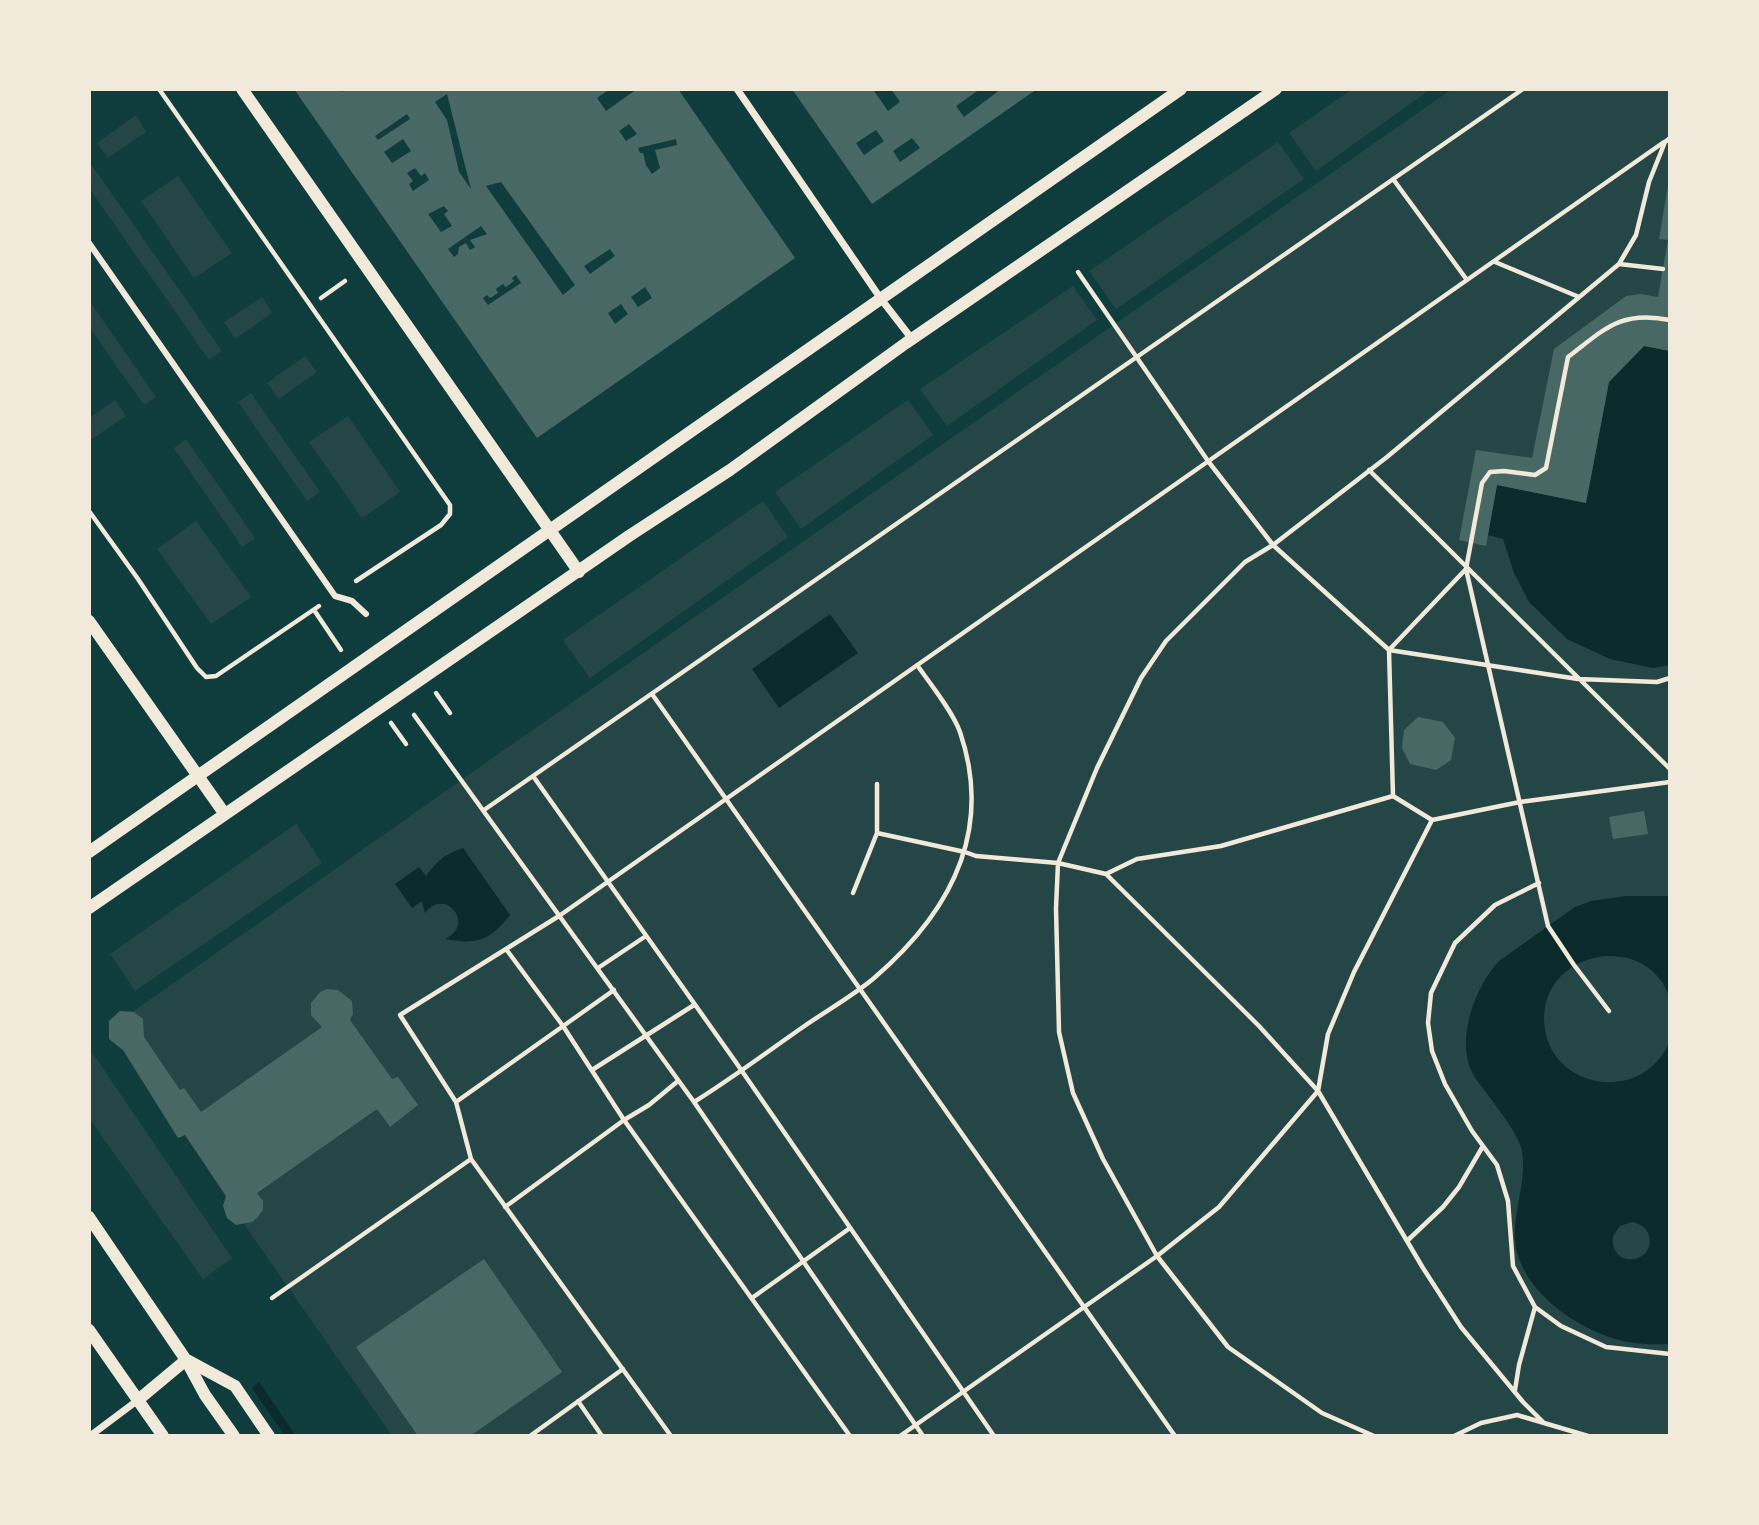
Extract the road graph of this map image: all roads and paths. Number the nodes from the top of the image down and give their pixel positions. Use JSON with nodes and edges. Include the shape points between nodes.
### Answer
{"nodes":[{"id":1,"x":159,"y":89,"type":"edge"},
{"id":2,"x":242,"y":89,"type":"edge"},
{"id":3,"x":737,"y":89,"type":"edge"},
{"id":4,"x":1181,"y":89,"type":"edge"},
{"id":5,"x":1276,"y":89,"type":"edge"},
{"id":6,"x":1523,"y":89,"type":"edge"},
{"id":7,"x":1667,"y":140,"type":"edge"},
{"id":8,"x":1394,"y":179,"type":"junction"},
{"id":9,"x":89,"y":243,"type":"edge"},
{"id":10,"x":1494,"y":261,"type":"junction"},
{"id":11,"x":1619,"y":264,"type":"junction"},
{"id":12,"x":1663,"y":269,"type":"dead end"},
{"id":13,"x":1078,"y":272,"type":"dead end"},
{"id":14,"x":1467,"y":280,"type":"junction"},
{"id":15,"x":345,"y":281,"type":"dead end"},
{"id":16,"x":320,"y":298,"type":"dead end"},
{"id":17,"x":1579,"y":298,"type":"junction"},
{"id":18,"x":881,"y":299,"type":"junction"},
{"id":19,"x":1670,"y":320,"type":"edge"},
{"id":20,"x":912,"y":339,"type":"junction"},
{"id":21,"x":1137,"y":357,"type":"junction"},
{"id":22,"x":1208,"y":461,"type":"junction"},
{"id":23,"x":1369,"y":470,"type":"junction"},
{"id":24,"x":89,"y":511,"type":"edge"},
{"id":25,"x":551,"y":530,"type":"junction"},
{"id":26,"x":1273,"y":545,"type":"junction"},
{"id":27,"x":1466,"y":569,"type":"junction"},
{"id":28,"x":579,"y":572,"type":"junction"},
{"id":29,"x":357,"y":581,"type":"dead end"},
{"id":30,"x":366,"y":614,"type":"dead end"},
{"id":31,"x":89,"y":621,"type":"edge"},
{"id":32,"x":1389,"y":650,"type":"junction"},
{"id":33,"x":345,"y":656,"type":"dead end"},
{"id":34,"x":916,"y":665,"type":"junction"},
{"id":35,"x":1488,"y":665,"type":"junction"},
{"id":36,"x":1670,"y":678,"type":"edge"},
{"id":37,"x":1578,"y":679,"type":"junction"},
{"id":38,"x":652,"y":694,"type":"junction"},
{"id":39,"x":441,"y":700,"type":"dead end"},
{"id":40,"x":450,"y":713,"type":"dead end"},
{"id":41,"x":414,"y":715,"type":"dead end"},
{"id":42,"x":398,"y":733,"type":"dead end"},
{"id":43,"x":406,"y":744,"type":"dead end"},
{"id":44,"x":1670,"y":769,"type":"edge"},
{"id":45,"x":197,"y":775,"type":"junction"},
{"id":46,"x":533,"y":776,"type":"junction"},
{"id":47,"x":1670,"y":782,"type":"edge"},
{"id":48,"x":877,"y":784,"type":"dead end"},
{"id":49,"x":1393,"y":796,"type":"junction"},
{"id":50,"x":724,"y":800,"type":"junction"},
{"id":51,"x":1520,"y":802,"type":"junction"},
{"id":52,"x":484,"y":810,"type":"junction"},
{"id":53,"x":224,"y":813,"type":"junction"},
{"id":54,"x":1432,"y":820,"type":"junction"},
{"id":55,"x":877,"y":833,"type":"junction"},
{"id":56,"x":89,"y":852,"type":"edge"},
{"id":57,"x":965,"y":852,"type":"junction"},
{"id":58,"x":1058,"y":863,"type":"junction"},
{"id":59,"x":1106,"y":874,"type":"junction"},
{"id":60,"x":607,"y":881,"type":"junction"},
{"id":61,"x":1539,"y":883,"type":"junction"},
{"id":62,"x":853,"y":893,"type":"dead end"},
{"id":63,"x":89,"y":908,"type":"edge"},
{"id":64,"x":559,"y":916,"type":"junction"},
{"id":65,"x":646,"y":936,"type":"junction"},
{"id":66,"x":506,"y":949,"type":"junction"},
{"id":67,"x":598,"y":968,"type":"junction"},
{"id":68,"x":860,"y":988,"type":"junction"},
{"id":69,"x":614,"y":990,"type":"junction"},
{"id":70,"x":694,"y":1005,"type":"junction"},
{"id":71,"x":1609,"y":1011,"type":"dead end"},
{"id":72,"x":563,"y":1026,"type":"junction"},
{"id":73,"x":647,"y":1036,"type":"junction"},
{"id":74,"x":592,"y":1070,"type":"junction"},
{"id":75,"x":741,"y":1070,"type":"junction"},
{"id":76,"x":678,"y":1081,"type":"junction"},
{"id":77,"x":1318,"y":1091,"type":"junction"},
{"id":78,"x":456,"y":1102,"type":"junction"},
{"id":79,"x":694,"y":1102,"type":"junction"},
{"id":80,"x":624,"y":1120,"type":"junction"},
{"id":81,"x":1483,"y":1145,"type":"junction"},
{"id":82,"x":471,"y":1159,"type":"junction"},
{"id":83,"x":505,"y":1207,"type":"junction"},
{"id":84,"x":89,"y":1217,"type":"edge"},
{"id":85,"x":850,"y":1228,"type":"junction"},
{"id":86,"x":1408,"y":1241,"type":"junction"},
{"id":87,"x":1157,"y":1256,"type":"junction"},
{"id":88,"x":802,"y":1260,"type":"junction"},
{"id":89,"x":272,"y":1298,"type":"dead end"},
{"id":90,"x":752,"y":1298,"type":"junction"},
{"id":91,"x":1084,"y":1306,"type":"junction"},
{"id":92,"x":1535,"y":1307,"type":"junction"},
{"id":93,"x":89,"y":1330,"type":"edge"},
{"id":94,"x":1670,"y":1354,"type":"edge"},
{"id":95,"x":186,"y":1360,"type":"junction"},
{"id":96,"x":623,"y":1369,"type":"junction"},
{"id":97,"x":1515,"y":1391,"type":"junction"},
{"id":98,"x":963,"y":1392,"type":"junction"},
{"id":99,"x":138,"y":1400,"type":"junction"},
{"id":100,"x":578,"y":1401,"type":"junction"},
{"id":101,"x":1544,"y":1423,"type":"junction"},
{"id":102,"x":916,"y":1426,"type":"junction"},
{"id":103,"x":90,"y":1436,"type":"edge"},
{"id":104,"x":163,"y":1436,"type":"edge"},
{"id":105,"x":234,"y":1436,"type":"edge"},
{"id":106,"x":270,"y":1436,"type":"edge"},
{"id":107,"x":530,"y":1436,"type":"edge"},
{"id":108,"x":602,"y":1436,"type":"edge"},
{"id":109,"x":671,"y":1436,"type":"edge"},
{"id":110,"x":850,"y":1436,"type":"edge"},
{"id":111,"x":900,"y":1436,"type":"edge"},
{"id":112,"x":922,"y":1436,"type":"edge"},
{"id":113,"x":993,"y":1436,"type":"edge"},
{"id":114,"x":1175,"y":1436,"type":"edge"},
{"id":115,"x":1374,"y":1436,"type":"edge"},
{"id":116,"x":1454,"y":1436,"type":"edge"},
{"id":117,"x":1588,"y":1436,"type":"edge"}],
"edges":[{"from":1,"to":29,"type":"path","via":[[450,505],[450,514],[441,524]]},
{"from":2,"to":25,"type":"street"},
{"from":3,"to":18,"type":"street"},
{"from":4,"to":18,"type":"street"},
{"from":5,"to":20,"type":"street"},
{"from":6,"to":8,"type":"path"},
{"from":7,"to":10,"type":"path"},
{"from":7,"to":11,"type":"path","via":[[1649,182],[1636,235]]},
{"from":8,"to":14,"type":"path"},
{"from":8,"to":21,"type":"path"},
{"from":9,"to":30,"type":"street","via":[[335,596],[352,601]]},
{"from":10,"to":14,"type":"path"},
{"from":10,"to":17,"type":"path"},
{"from":11,"to":12,"type":"path"},
{"from":11,"to":17,"type":"path"},
{"from":13,"to":21,"type":"path"},
{"from":14,"to":22,"type":"path"},
{"from":15,"to":16,"type":"path"},
{"from":17,"to":23,"type":"path"},
{"from":18,"to":20,"type":"street"},
{"from":18,"to":25,"type":"street"},
{"from":19,"to":27,"type":"path","via":[[1636,317],[1610,324],[1569,357],[1546,468],[1535,475],[1490,472],[1482,483]]},
{"from":20,"to":28,"type":"street"},
{"from":21,"to":22,"type":"path"},
{"from":21,"to":38,"type":"path"},
{"from":22,"to":26,"type":"path"},
{"from":22,"to":34,"type":"path"},
{"from":23,"to":26,"type":"path"},
{"from":23,"to":27,"type":"path"},
{"from":24,"to":33,"type":"path","via":[[206,677],[216,676],[314,610]]},
{"from":25,"to":28,"type":"street"},
{"from":25,"to":45,"type":"street"},
{"from":26,"to":32,"type":"path"},
{"from":26,"to":58,"type":"path","via":[[1245,562],[1166,641],[1141,678]]},
{"from":27,"to":32,"type":"path"},
{"from":27,"to":35,"type":"path"},
{"from":27,"to":37,"type":"path"},
{"from":28,"to":53,"type":"street"},
{"from":31,"to":45,"type":"street"},
{"from":32,"to":35,"type":"path"},
{"from":32,"to":49,"type":"path"},
{"from":34,"to":50,"type":"path"},
{"from":34,"to":57,"type":"path","via":[[959,729],[972,780]]},
{"from":35,"to":37,"type":"path"},
{"from":35,"to":51,"type":"path"},
{"from":36,"to":37,"type":"path","via":[[1657,682]]},
{"from":37,"to":44,"type":"path"},
{"from":38,"to":46,"type":"path"},
{"from":38,"to":50,"type":"path"},
{"from":39,"to":40,"type":"path"},
{"from":41,"to":52,"type":"path"},
{"from":42,"to":43,"type":"path"},
{"from":45,"to":53,"type":"street"},
{"from":45,"to":56,"type":"street"},
{"from":46,"to":52,"type":"path"},
{"from":46,"to":60,"type":"path"},
{"from":47,"to":51,"type":"path"},
{"from":48,"to":55,"type":"path"},
{"from":49,"to":54,"type":"path"},
{"from":49,"to":59,"type":"path","via":[[1221,846],[1137,859]]},
{"from":50,"to":60,"type":"path"},
{"from":50,"to":68,"type":"path"},
{"from":51,"to":54,"type":"path"},
{"from":51,"to":61,"type":"path"},
{"from":52,"to":64,"type":"path"},
{"from":53,"to":63,"type":"street"},
{"from":54,"to":77,"type":"path","via":[[1354,972],[1328,1034]]},
{"from":55,"to":57,"type":"path"},
{"from":55,"to":62,"type":"path"},
{"from":57,"to":58,"type":"path"},
{"from":57,"to":68,"type":"path","via":[[946,894],[914,940]]},
{"from":58,"to":59,"type":"path"},
{"from":58,"to":87,"type":"path","via":[[1059,1032],[1073,1093],[1103,1159]]},
{"from":59,"to":77,"type":"path"},
{"from":60,"to":64,"type":"path"},
{"from":60,"to":65,"type":"path"},
{"from":61,"to":71,"type":"path","via":[[1548,926]]},
{"from":61,"to":81,"type":"path","via":[[1495,905],[1455,943],[1431,993],[1428,1023],[1433,1051],[1445,1084]]},
{"from":64,"to":66,"type":"path"},
{"from":64,"to":67,"type":"path"},
{"from":65,"to":67,"type":"path"},
{"from":65,"to":70,"type":"path"},
{"from":66,"to":72,"type":"path"},
{"from":66,"to":78,"type":"path","via":[[400,1015]]},
{"from":67,"to":69,"type":"path"},
{"from":68,"to":75,"type":"path"},
{"from":68,"to":91,"type":"path"},
{"from":69,"to":72,"type":"path"},
{"from":69,"to":73,"type":"path"},
{"from":70,"to":73,"type":"path"},
{"from":70,"to":75,"type":"path"},
{"from":72,"to":74,"type":"path"},
{"from":72,"to":78,"type":"path"},
{"from":73,"to":74,"type":"path"},
{"from":73,"to":76,"type":"path"},
{"from":74,"to":80,"type":"path"},
{"from":75,"to":79,"type":"path"},
{"from":75,"to":85,"type":"path"},
{"from":76,"to":79,"type":"path"},
{"from":76,"to":80,"type":"path"},
{"from":77,"to":86,"type":"path"},
{"from":77,"to":87,"type":"path","via":[[1219,1207]]},
{"from":78,"to":82,"type":"path"},
{"from":79,"to":88,"type":"path"},
{"from":80,"to":83,"type":"path"},
{"from":80,"to":90,"type":"path"},
{"from":81,"to":86,"type":"path","via":[[1459,1187]]},
{"from":81,"to":92,"type":"path","via":[[1497,1165],[1508,1201],[1513,1266]]},
{"from":82,"to":83,"type":"path"},
{"from":82,"to":89,"type":"path"},
{"from":83,"to":96,"type":"path"},
{"from":84,"to":95,"type":"street"},
{"from":85,"to":88,"type":"path"},
{"from":85,"to":98,"type":"path"},
{"from":86,"to":97,"type":"path","via":[[1461,1327]]},
{"from":87,"to":91,"type":"path"},
{"from":87,"to":115,"type":"path","via":[[1228,1347],[1322,1413]]},
{"from":88,"to":90,"type":"path"},
{"from":88,"to":102,"type":"path"},
{"from":90,"to":110,"type":"path"},
{"from":91,"to":98,"type":"path"},
{"from":91,"to":114,"type":"path"},
{"from":92,"to":94,"type":"path","via":[[1561,1326],[1606,1346]]},
{"from":92,"to":97,"type":"path"},
{"from":93,"to":99,"type":"street"},
{"from":95,"to":99,"type":"street"},
{"from":95,"to":105,"type":"street"},
{"from":95,"to":106,"type":"street","via":[[235,1386]]},
{"from":96,"to":100,"type":"path"},
{"from":96,"to":109,"type":"path"},
{"from":97,"to":101,"type":"path"},
{"from":98,"to":102,"type":"path"},
{"from":98,"to":113,"type":"path"},
{"from":99,"to":103,"type":"street"},
{"from":99,"to":104,"type":"street"},
{"from":100,"to":107,"type":"path"},
{"from":100,"to":108,"type":"path"},
{"from":101,"to":116,"type":"path","via":[[1517,1415],[1481,1423]]},
{"from":101,"to":117,"type":"path"},
{"from":102,"to":111,"type":"path"},
{"from":102,"to":112,"type":"path"}]}
